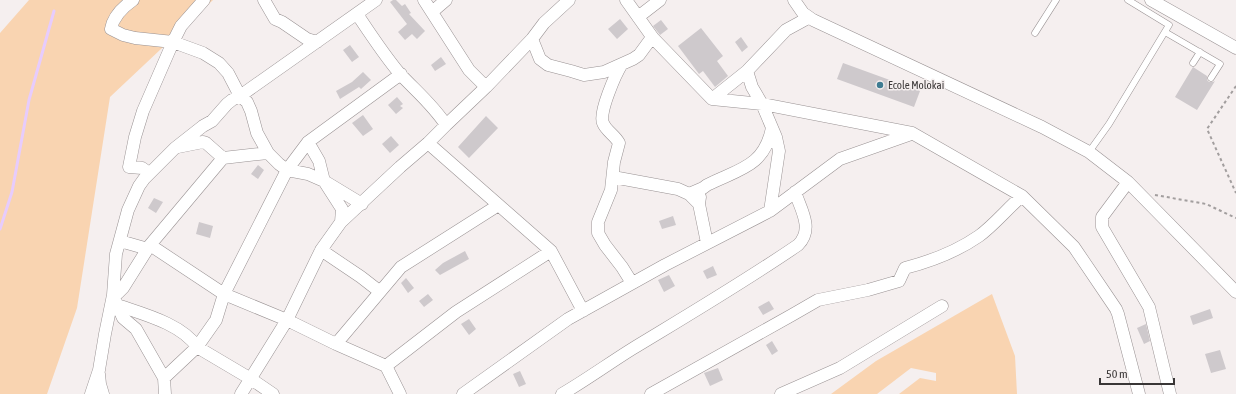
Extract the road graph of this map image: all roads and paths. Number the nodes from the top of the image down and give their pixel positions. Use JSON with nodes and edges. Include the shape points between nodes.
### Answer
{"nodes":[{"id":1,"x":133,"y":0,"type":"edge"},
{"id":2,"x":204,"y":0,"type":"edge"},
{"id":3,"x":264,"y":0,"type":"edge"},
{"id":4,"x":376,"y":0,"type":"edge"},
{"id":5,"x":424,"y":0,"type":"edge"},
{"id":6,"x":446,"y":0,"type":"edge"},
{"id":7,"x":569,"y":0,"type":"edge"},
{"id":8,"x":626,"y":0,"type":"edge"},
{"id":9,"x":660,"y":0,"type":"edge"},
{"id":10,"x":794,"y":0,"type":"edge"},
{"id":11,"x":1056,"y":0,"type":"edge"},
{"id":12,"x":1128,"y":0,"type":"edge"},
{"id":13,"x":1151,"y":0,"type":"edge"},
{"id":14,"x":360,"y":8,"type":"edge"},
{"id":15,"x":432,"y":12,"type":"junction"},
{"id":16,"x":638,"y":16,"type":"junction"},
{"id":17,"x":808,"y":18,"type":"junction"},
{"id":18,"x":1165,"y":32,"type":"junction"},
{"id":19,"x":1035,"y":33,"type":"dead end"},
{"id":20,"x":653,"y":38,"type":"junction"},
{"id":21,"x":532,"y":39,"type":"junction"},
{"id":22,"x":173,"y":42,"type":"junction"},
{"id":23,"x":317,"y":42,"type":"junction"},
{"id":24,"x":1236,"y":48,"type":"edge"},
{"id":25,"x":1200,"y":52,"type":"junction"},
{"id":26,"x":1193,"y":63,"type":"dead end"},
{"id":27,"x":622,"y":64,"type":"junction"},
{"id":28,"x":747,"y":71,"type":"junction"},
{"id":29,"x":401,"y":74,"type":"junction"},
{"id":30,"x":1211,"y":78,"type":"dead end"},
{"id":31,"x":1236,"y":86,"type":"edge"},
{"id":32,"x":486,"y":87,"type":"junction"},
{"id":33,"x":240,"y":96,"type":"junction"},
{"id":34,"x":712,"y":99,"type":"junction"},
{"id":35,"x":762,"y":104,"type":"junction"},
{"id":36,"x":446,"y":125,"type":"junction"},
{"id":37,"x":772,"y":128,"type":"junction"},
{"id":38,"x":912,"y":133,"type":"junction"},
{"id":39,"x":308,"y":142,"type":"junction"},
{"id":40,"x":428,"y":143,"type":"junction"},
{"id":41,"x":175,"y":148,"type":"junction"},
{"id":42,"x":1089,"y":152,"type":"junction"},
{"id":43,"x":268,"y":153,"type":"junction"},
{"id":44,"x":223,"y":158,"type":"junction"},
{"id":45,"x":288,"y":170,"type":"junction"},
{"id":46,"x":150,"y":173,"type":"junction"},
{"id":47,"x":613,"y":178,"type":"junction"},
{"id":48,"x":324,"y":181,"type":"junction"},
{"id":49,"x":1128,"y":182,"type":"junction"},
{"id":50,"x":704,"y":188,"type":"junction"},
{"id":51,"x":795,"y":192,"type":"junction"},
{"id":52,"x":1137,"y":192,"type":"junction"},
{"id":53,"x":1236,"y":193,"type":"edge"},
{"id":54,"x":689,"y":194,"type":"junction"},
{"id":55,"x":1022,"y":196,"type":"junction"},
{"id":56,"x":362,"y":204,"type":"junction"},
{"id":57,"x":699,"y":204,"type":"junction"},
{"id":58,"x":497,"y":206,"type":"junction"},
{"id":59,"x":770,"y":211,"type":"junction"},
{"id":60,"x":1236,"y":218,"type":"edge"},
{"id":61,"x":341,"y":222,"type":"junction"},
{"id":62,"x":120,"y":241,"type":"junction"},
{"id":63,"x":707,"y":243,"type":"junction"},
{"id":64,"x":149,"y":247,"type":"junction"},
{"id":65,"x":321,"y":250,"type":"junction"},
{"id":66,"x":550,"y":251,"type":"junction"},
{"id":67,"x":632,"y":283,"type":"junction"},
{"id":68,"x":380,"y":292,"type":"junction"},
{"id":69,"x":1236,"y":292,"type":"edge"},
{"id":70,"x":224,"y":294,"type":"junction"},
{"id":71,"x":115,"y":300,"type":"junction"},
{"id":72,"x":942,"y":306,"type":"dead end"},
{"id":73,"x":583,"y":311,"type":"junction"},
{"id":74,"x":287,"y":320,"type":"junction"},
{"id":75,"x":336,"y":344,"type":"junction"},
{"id":76,"x":197,"y":347,"type":"junction"},
{"id":77,"x":386,"y":366,"type":"junction"},
{"id":78,"x":99,"y":370,"type":"junction"},
{"id":79,"x":164,"y":378,"type":"junction"},
{"id":80,"x":251,"y":379,"type":"junction"},
{"id":81,"x":91,"y":394,"type":"edge"},
{"id":82,"x":103,"y":394,"type":"edge"},
{"id":83,"x":165,"y":394,"type":"edge"},
{"id":84,"x":241,"y":394,"type":"edge"},
{"id":85,"x":273,"y":394,"type":"edge"},
{"id":86,"x":400,"y":394,"type":"edge"},
{"id":87,"x":463,"y":394,"type":"edge"},
{"id":88,"x":562,"y":394,"type":"edge"},
{"id":89,"x":651,"y":394,"type":"edge"},
{"id":90,"x":781,"y":394,"type":"edge"},
{"id":91,"x":1139,"y":394,"type":"edge"},
{"id":92,"x":1170,"y":394,"type":"edge"}],
"edges":[{"from":1,"to":22,"type":"street","via":[[117,16],[111,29],[135,38]]},
{"from":2,"to":22,"type":"street","via":[[181,26]]},
{"from":3,"to":23,"type":"street","via":[[275,19],[307,39]]},
{"from":4,"to":14,"type":"street"},
{"from":5,"to":15,"type":"street"},
{"from":6,"to":15,"type":"street"},
{"from":7,"to":21,"type":"street"},
{"from":8,"to":16,"type":"street"},
{"from":9,"to":16,"type":"street"},
{"from":10,"to":17,"type":"street"},
{"from":11,"to":19,"type":"lane"},
{"from":12,"to":18,"type":"lane","via":[[1169,25]]},
{"from":13,"to":24,"type":"street"},
{"from":14,"to":23,"type":"street"},
{"from":14,"to":29,"type":"street","via":[[378,47]]},
{"from":15,"to":32,"type":"street","via":[[469,70]]},
{"from":16,"to":20,"type":"street"},
{"from":17,"to":28,"type":"street","via":[[786,30]]},
{"from":17,"to":42,"type":"street","via":[[1042,127]]},
{"from":18,"to":25,"type":"lane"},
{"from":18,"to":42,"type":"lane"},
{"from":20,"to":27,"type":"street","via":[[639,55]]},
{"from":20,"to":34,"type":"street"},
{"from":21,"to":27,"type":"street","via":[[540,59],[548,65],[584,76],[604,72]]},
{"from":21,"to":32,"type":"street"},
{"from":22,"to":33,"type":"street","via":[[203,53],[219,63],[228,73]]},
{"from":22,"to":46,"type":"street","via":[[143,111],[129,164],[129,168],[142,168]]},
{"from":23,"to":33,"type":"street"},
{"from":25,"to":26,"type":"lane"},
{"from":25,"to":30,"type":"lane","via":[[1220,64]]},
{"from":27,"to":47,"type":"street","via":[[610,86],[601,119],[619,143]]},
{"from":28,"to":34,"type":"street"},
{"from":28,"to":35,"type":"street","via":[[752,87]]},
{"from":29,"to":36,"type":"street"},
{"from":29,"to":39,"type":"street"},
{"from":31,"to":53,"type":"path","via":[[1207,130]]},
{"from":32,"to":36,"type":"street"},
{"from":33,"to":41,"type":"street","via":[[227,104],[212,121]]},
{"from":33,"to":43,"type":"street","via":[[247,102],[257,133]]},
{"from":34,"to":35,"type":"street"},
{"from":35,"to":37,"type":"street"},
{"from":35,"to":38,"type":"street"},
{"from":36,"to":40,"type":"street"},
{"from":37,"to":50,"type":"street","via":[[768,144],[759,158]]},
{"from":37,"to":59,"type":"street","via":[[779,151]]},
{"from":38,"to":51,"type":"street","via":[[840,159]]},
{"from":38,"to":55,"type":"street"},
{"from":39,"to":45,"type":"street"},
{"from":39,"to":48,"type":"street"},
{"from":40,"to":56,"type":"street"},
{"from":40,"to":58,"type":"street"},
{"from":41,"to":44,"type":"street","via":[[203,142]]},
{"from":41,"to":46,"type":"street"},
{"from":42,"to":49,"type":"street"},
{"from":43,"to":44,"type":"street"},
{"from":43,"to":45,"type":"street"},
{"from":44,"to":64,"type":"street"},
{"from":45,"to":48,"type":"street","via":[[308,174]]},
{"from":45,"to":70,"type":"street"},
{"from":46,"to":62,"type":"street","via":[[138,186],[128,210]]},
{"from":47,"to":54,"type":"street","via":[[656,184]]},
{"from":47,"to":67,"type":"street","via":[[609,197],[598,222],[598,233]]},
{"from":48,"to":56,"type":"street"},
{"from":48,"to":61,"type":"street","via":[[342,209]]},
{"from":49,"to":52,"type":"street"},
{"from":49,"to":92,"type":"street","via":[[1105,213],[1101,221],[1102,227],[1149,306]]},
{"from":50,"to":54,"type":"street"},
{"from":50,"to":57,"type":"street"},
{"from":51,"to":59,"type":"street"},
{"from":51,"to":88,"type":"street","via":[[805,221],[806,233],[798,245]]},
{"from":52,"to":60,"type":"path","via":[[1206,204]]},
{"from":52,"to":69,"type":"street"},
{"from":54,"to":57,"type":"street"},
{"from":55,"to":89,"type":"street","via":[[979,236],[955,251],[905,268],[899,281],[814,301]]},
{"from":55,"to":91,"type":"street","via":[[1071,242],[1116,308]]},
{"from":56,"to":61,"type":"street"},
{"from":57,"to":63,"type":"street"},
{"from":58,"to":66,"type":"street"},
{"from":58,"to":68,"type":"street","via":[[401,267]]},
{"from":59,"to":63,"type":"street"},
{"from":61,"to":65,"type":"street"},
{"from":62,"to":64,"type":"street"},
{"from":62,"to":71,"type":"street","via":[[116,254]]},
{"from":63,"to":67,"type":"street"},
{"from":64,"to":70,"type":"street"},
{"from":64,"to":71,"type":"street"},
{"from":65,"to":68,"type":"street"},
{"from":65,"to":74,"type":"street"},
{"from":66,"to":73,"type":"street"},
{"from":66,"to":77,"type":"street","via":[[456,312]]},
{"from":67,"to":73,"type":"street"},
{"from":68,"to":75,"type":"street"},
{"from":70,"to":74,"type":"street"},
{"from":70,"to":76,"type":"street","via":[[216,320]]},
{"from":71,"to":76,"type":"street","via":[[174,328],[193,340]]},
{"from":71,"to":78,"type":"street","via":[[105,334]]},
{"from":71,"to":79,"type":"street","via":[[123,318],[136,329]]},
{"from":72,"to":90,"type":"street","via":[[840,368]]},
{"from":73,"to":87,"type":"street"},
{"from":74,"to":75,"type":"street"},
{"from":74,"to":80,"type":"street"},
{"from":75,"to":77,"type":"street"},
{"from":76,"to":79,"type":"street"},
{"from":76,"to":80,"type":"street"},
{"from":77,"to":86,"type":"street"},
{"from":78,"to":81,"type":"street"},
{"from":78,"to":82,"type":"street"},
{"from":79,"to":83,"type":"street"},
{"from":80,"to":84,"type":"street"},
{"from":80,"to":85,"type":"street"}]}
